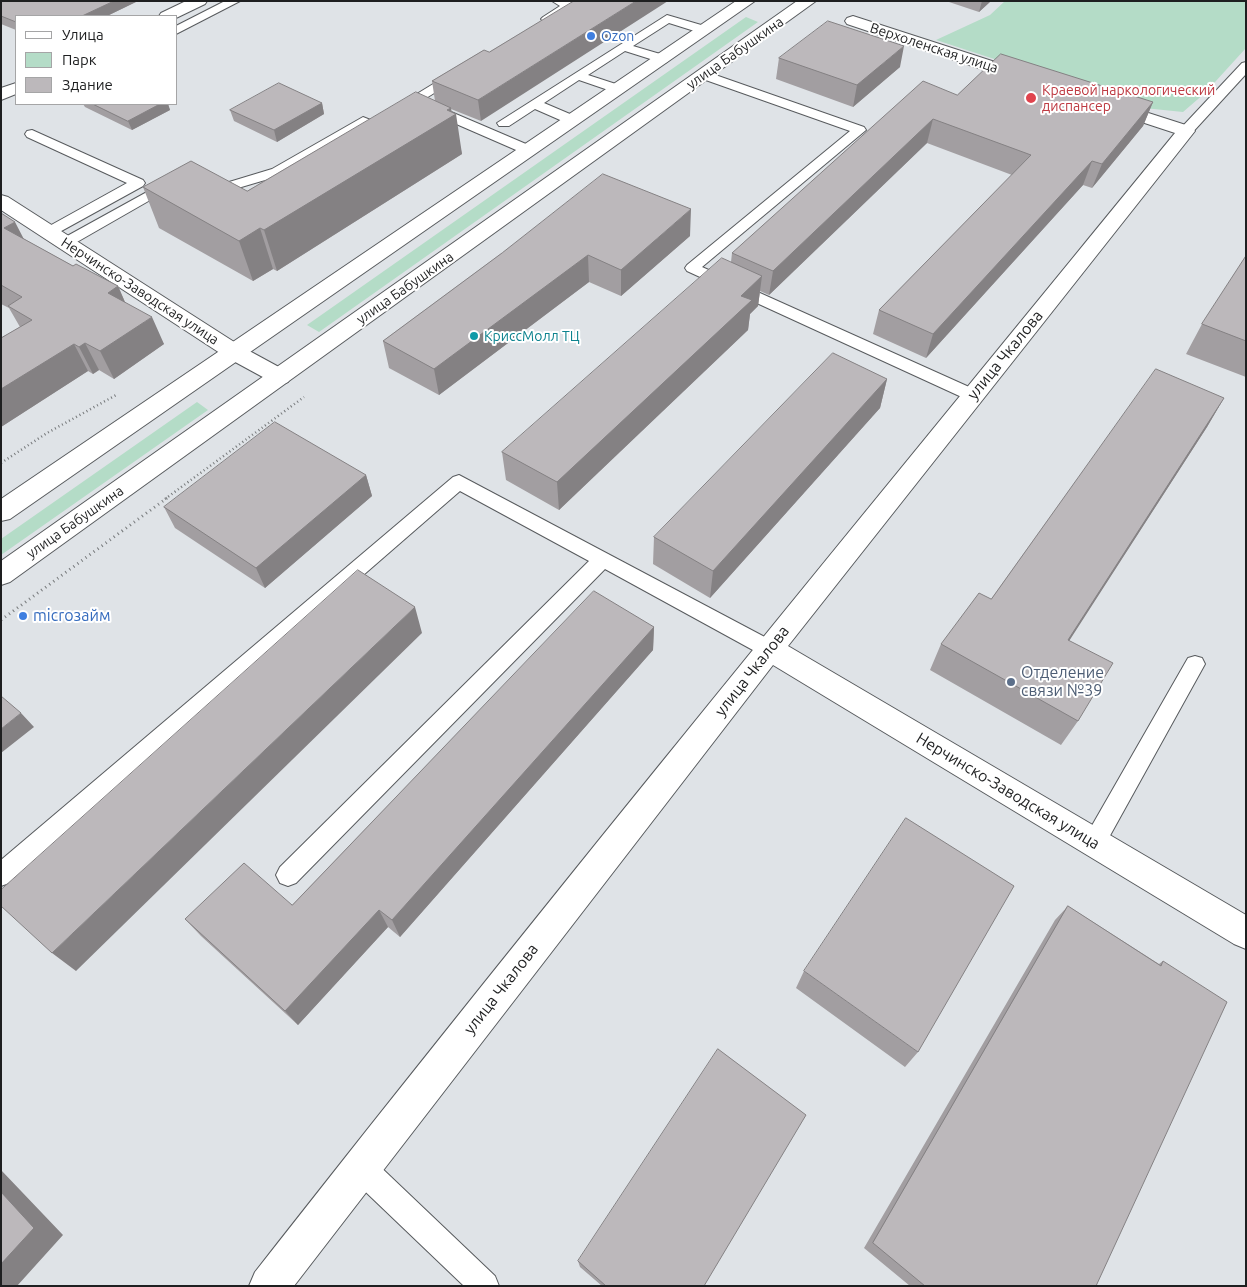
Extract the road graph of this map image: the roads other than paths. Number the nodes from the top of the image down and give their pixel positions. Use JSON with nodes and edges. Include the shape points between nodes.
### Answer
{"nodes":[{"id":1,"x":199,"y":1,"type":"edge"},
{"id":2,"x":234,"y":1,"type":"edge"},
{"id":3,"x":558,"y":1,"type":"edge"},
{"id":4,"x":747,"y":1,"type":"edge"},
{"id":5,"x":808,"y":1,"type":"edge"},
{"id":6,"x":169,"y":15,"type":"edge"},
{"id":7,"x":853,"y":21,"type":"dead end"},
{"id":8,"x":536,"y":25,"type":"edge"},
{"id":9,"x":178,"y":30,"type":"edge"},
{"id":10,"x":704,"y":30,"type":"junction"},
{"id":11,"x":623,"y":47,"type":"junction"},
{"id":12,"x":663,"y":59,"type":"junction"},
{"id":13,"x":470,"y":65,"type":"edge"},
{"id":14,"x":1246,"y":66,"type":"edge"},
{"id":15,"x":704,"y":75,"type":"junction"},
{"id":16,"x":578,"y":76,"type":"junction"},
{"id":17,"x":1038,"y":82,"type":"edge"},
{"id":18,"x":15,"y":88,"type":"edge"},
{"id":19,"x":618,"y":90,"type":"junction"},
{"id":20,"x":1,"y":95,"type":"edge"},
{"id":21,"x":1094,"y":101,"type":"edge"},
{"id":22,"x":534,"y":104,"type":"junction"},
{"id":23,"x":572,"y":120,"type":"junction"},
{"id":24,"x":504,"y":124,"type":"dead end"},
{"id":25,"x":378,"y":128,"type":"edge"},
{"id":26,"x":1186,"y":131,"type":"junction"},
{"id":27,"x":32,"y":134,"type":"dead end"},
{"id":28,"x":528,"y":150,"type":"junction"},
{"id":29,"x":1,"y":201,"type":"edge"},
{"id":30,"x":57,"y":237,"type":"junction"},
{"id":31,"x":234,"y":352,"type":"junction"},
{"id":32,"x":280,"y":377,"type":"junction"},
{"id":33,"x":972,"y":396,"type":"junction"},
{"id":34,"x":1,"y":512,"type":"edge"},
{"id":35,"x":603,"y":559,"type":"junction"},
{"id":36,"x":1,"y":575,"type":"edge"},
{"id":37,"x":769,"y":649,"type":"junction"},
{"id":38,"x":1195,"y":664,"type":"dead end"},
{"id":39,"x":1094,"y":843,"type":"junction"},
{"id":40,"x":1,"y":875,"type":"edge"},
{"id":41,"x":288,"y":875,"type":"dead end"},
{"id":42,"x":1246,"y":933,"type":"edge"},
{"id":43,"x":360,"y":1167,"type":"junction"},
{"id":44,"x":269,"y":1286,"type":"edge"},
{"id":45,"x":485,"y":1286,"type":"edge"}],
"edges":[{"from":1,"to":6,"type":"street"},
{"from":2,"to":9,"type":"lane"},
{"from":3,"to":8,"type":"lane","via":[[569,6]]},
{"from":4,"to":10,"type":"street"},
{"from":5,"to":15,"type":"street","name":"улица Бабушкина"},
{"from":7,"to":17,"type":"street","name":"Верхоленская улица"},
{"from":10,"to":11,"type":"lane","via":[[667,19]]},
{"from":10,"to":12,"type":"street"},
{"from":11,"to":12,"type":"lane"},
{"from":11,"to":16,"type":"lane"},
{"from":12,"to":19,"type":"street"},
{"from":13,"to":28,"type":"lane","via":[[413,100]]},
{"from":14,"to":26,"type":"lane","name":"улица Чкалова"},
{"from":15,"to":32,"type":"street","name":"улица Бабушкина"},
{"from":15,"to":33,"type":"lane","via":[[859,130],[692,268]]},
{"from":16,"to":19,"type":"lane"},
{"from":16,"to":22,"type":"lane"},
{"from":18,"to":20,"type":"street"},
{"from":19,"to":23,"type":"street"},
{"from":21,"to":26,"type":"street"},
{"from":22,"to":23,"type":"lane"},
{"from":22,"to":24,"type":"lane"},
{"from":23,"to":28,"type":"street"},
{"from":25,"to":30,"type":"lane","via":[[363,121],[277,172],[214,192],[156,191]]},
{"from":26,"to":33,"type":"street","name":"улица Чкалова"},
{"from":27,"to":30,"type":"lane","via":[[138,183]]},
{"from":28,"to":31,"type":"street"},
{"from":29,"to":30,"type":"street","name":"Нерчинско-Заводская улица"},
{"from":30,"to":31,"type":"street","name":"Нерчинско-Заводская улица"},
{"from":31,"to":32,"type":"street","name":"Нерчинско-Заводская улица"},
{"from":31,"to":34,"type":"street"},
{"from":32,"to":36,"type":"street","name":"улица Бабушкина"},
{"from":33,"to":37,"type":"street","name":"улица Чкалова"},
{"from":35,"to":37,"type":"lane"},
{"from":35,"to":40,"type":"lane","via":[[459,482]]},
{"from":35,"to":41,"type":"lane"},
{"from":37,"to":39,"type":"street","name":"Нерчинско-Заводская улица"},
{"from":37,"to":43,"type":"street","name":"улица Чкалова"},
{"from":38,"to":39,"type":"lane"},
{"from":39,"to":42,"type":"street","name":"Нерчинско-Заводская улица"},
{"from":43,"to":44,"type":"street","name":"улица Чкалова"},
{"from":43,"to":45,"type":"lane"}]}
